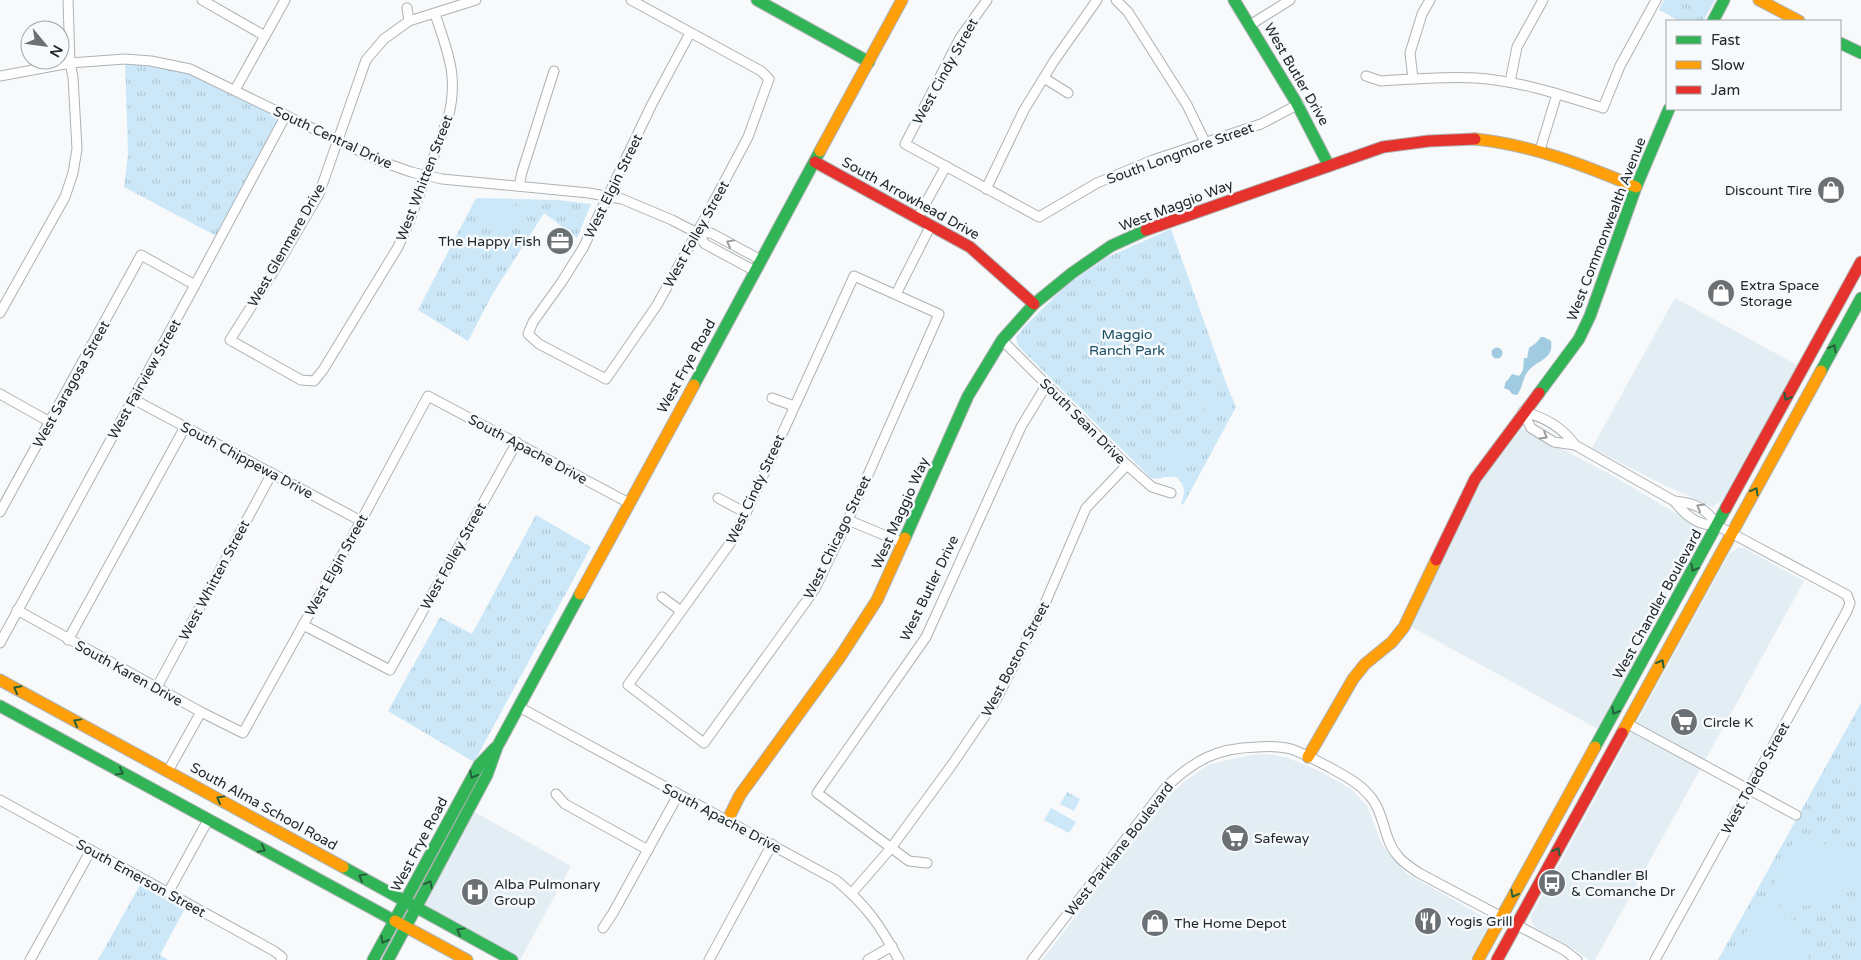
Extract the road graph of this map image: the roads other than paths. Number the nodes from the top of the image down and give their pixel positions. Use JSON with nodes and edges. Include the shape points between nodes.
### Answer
{"nodes":[{"id":1,"x":68,"y":0,"type":"edge"},
{"id":2,"x":202,"y":0,"type":"edge"},
{"id":3,"x":285,"y":0,"type":"edge"},
{"id":4,"x":476,"y":0,"type":"edge"},
{"id":5,"x":631,"y":0,"type":"edge"},
{"id":6,"x":757,"y":0,"type":"edge"},
{"id":7,"x":902,"y":0,"type":"edge"},
{"id":8,"x":987,"y":0,"type":"edge"},
{"id":9,"x":1097,"y":0,"type":"edge"},
{"id":10,"x":1116,"y":0,"type":"edge"},
{"id":11,"x":1234,"y":0,"type":"edge"},
{"id":12,"x":1290,"y":0,"type":"edge"},
{"id":13,"x":1430,"y":0,"type":"edge"},
{"id":14,"x":1543,"y":0,"type":"edge"},
{"id":15,"x":1656,"y":0,"type":"edge"},
{"id":16,"x":1724,"y":0,"type":"edge"},
{"id":17,"x":1759,"y":0,"type":"edge"},
{"id":18,"x":407,"y":8,"type":"dead end"},
{"id":19,"x":435,"y":14,"type":"junction"},
{"id":20,"x":69,"y":20,"type":"edge"},
{"id":21,"x":1714,"y":20,"type":"edge"},
{"id":22,"x":1797,"y":20,"type":"edge"},
{"id":23,"x":409,"y":21,"type":"junction"},
{"id":24,"x":1250,"y":25,"type":"junction"},
{"id":25,"x":690,"y":33,"type":"junction"},
{"id":26,"x":265,"y":36,"type":"junction"},
{"id":27,"x":1841,"y":43,"type":"edge"},
{"id":28,"x":1861,"y":53,"type":"edge"},
{"id":29,"x":70,"y":62,"type":"joint"},
{"id":30,"x":869,"y":62,"type":"junction"},
{"id":31,"x":30,"y":70,"type":"edge"},
{"id":32,"x":554,"y":71,"type":"dead end"},
{"id":33,"x":0,"y":76,"type":"edge"},
{"id":34,"x":1366,"y":76,"type":"dead end"},
{"id":35,"x":1044,"y":78,"type":"junction"},
{"id":36,"x":1413,"y":79,"type":"junction"},
{"id":37,"x":1510,"y":82,"type":"junction"},
{"id":38,"x":235,"y":90,"type":"junction"},
{"id":39,"x":1068,"y":93,"type":"dead end"},
{"id":40,"x":1557,"y":94,"type":"junction"},
{"id":41,"x":1299,"y":104,"type":"junction"},
{"id":42,"x":1669,"y":110,"type":"edge"},
{"id":43,"x":286,"y":115,"type":"junction"},
{"id":44,"x":339,"y":140,"type":"junction"},
{"id":45,"x":1205,"y":142,"type":"junction"},
{"id":46,"x":905,"y":144,"type":"joint"},
{"id":47,"x":1540,"y":150,"type":"junction"},
{"id":48,"x":815,"y":162,"type":"junction"},
{"id":49,"x":946,"y":166,"type":"junction"},
{"id":50,"x":1329,"y":166,"type":"junction"},
{"id":51,"x":426,"y":176,"type":"junction"},
{"id":52,"x":519,"y":186,"type":"junction"},
{"id":53,"x":1636,"y":188,"type":"junction"},
{"id":54,"x":986,"y":189,"type":"junction"},
{"id":55,"x":608,"y":197,"type":"junction"},
{"id":56,"x":918,"y":217,"type":"junction"},
{"id":57,"x":931,"y":225,"type":"junction"},
{"id":58,"x":698,"y":233,"type":"junction"},
{"id":59,"x":761,"y":260,"type":"junction"},
{"id":60,"x":1861,"y":262,"type":"edge"},
{"id":61,"x":755,"y":272,"type":"junction"},
{"id":62,"x":195,"y":285,"type":"junction"},
{"id":63,"x":896,"y":294,"type":"junction"},
{"id":64,"x":1861,"y":298,"type":"edge"},
{"id":65,"x":1034,"y":304,"type":"junction"},
{"id":66,"x":0,"y":313,"type":"edge"},
{"id":67,"x":1002,"y":340,"type":"junction"},
{"id":68,"x":606,"y":379,"type":"joint"},
{"id":69,"x":314,"y":381,"type":"joint"},
{"id":70,"x":1047,"y":384,"type":"junction"},
{"id":71,"x":0,"y":394,"type":"edge"},
{"id":72,"x":428,"y":396,"type":"joint"},
{"id":73,"x":772,"y":398,"type":"dead end"},
{"id":74,"x":133,"y":399,"type":"junction"},
{"id":75,"x":794,"y":406,"type":"junction"},
{"id":76,"x":1523,"y":412,"type":"junction"},
{"id":77,"x":50,"y":422,"type":"junction"},
{"id":78,"x":185,"y":427,"type":"junction"},
{"id":79,"x":517,"y":442,"type":"junction"},
{"id":80,"x":1575,"y":445,"type":"junction"},
{"id":81,"x":1127,"y":465,"type":"junction"},
{"id":82,"x":272,"y":472,"type":"junction"},
{"id":83,"x":1171,"y":494,"type":"dead end"},
{"id":84,"x":718,"y":498,"type":"dead end"},
{"id":85,"x":1674,"y":501,"type":"junction"},
{"id":86,"x":629,"y":503,"type":"junction"},
{"id":87,"x":0,"y":512,"type":"edge"},
{"id":88,"x":746,"y":513,"type":"junction"},
{"id":89,"x":848,"y":520,"type":"junction"},
{"id":90,"x":361,"y":521,"type":"junction"},
{"id":91,"x":1725,"y":530,"type":"junction"},
{"id":92,"x":903,"y":544,"type":"junction"},
{"id":93,"x":662,"y":598,"type":"dead end"},
{"id":94,"x":17,"y":610,"type":"junction"},
{"id":95,"x":681,"y":611,"type":"junction"},
{"id":96,"x":303,"y":624,"type":"junction"},
{"id":97,"x":68,"y":640,"type":"junction"},
{"id":98,"x":0,"y":643,"type":"edge"},
{"id":99,"x":0,"y":680,"type":"edge"},
{"id":100,"x":628,"y":685,"type":"joint"},
{"id":101,"x":157,"y":687,"type":"junction"},
{"id":102,"x":0,"y":706,"type":"edge"},
{"id":103,"x":518,"y":707,"type":"junction"},
{"id":104,"x":201,"y":712,"type":"junction"},
{"id":105,"x":1628,"y":724,"type":"junction"},
{"id":106,"x":243,"y":733,"type":"joint"},
{"id":107,"x":497,"y":746,"type":"junction"},
{"id":108,"x":1308,"y":757,"type":"junction"},
{"id":109,"x":168,"y":771,"type":"junction"},
{"id":110,"x":1749,"y":790,"type":"junction"},
{"id":111,"x":556,"y":794,"type":"dead end"},
{"id":112,"x":678,"y":795,"type":"junction"},
{"id":113,"x":0,"y":800,"type":"edge"},
{"id":114,"x":1796,"y":815,"type":"dead end"},
{"id":115,"x":208,"y":820,"type":"junction"},
{"id":116,"x":727,"y":821,"type":"junction"},
{"id":117,"x":772,"y":844,"type":"junction"},
{"id":118,"x":890,"y":848,"type":"junction"},
{"id":119,"x":91,"y":850,"type":"junction"},
{"id":120,"x":648,"y":850,"type":"junction"},
{"id":121,"x":927,"y":863,"type":"dead end"},
{"id":122,"x":168,"y":893,"type":"junction"},
{"id":123,"x":852,"y":893,"type":"junction"},
{"id":124,"x":405,"y":901,"type":"junction"},
{"id":125,"x":416,"y":908,"type":"junction"},
{"id":126,"x":1509,"y":920,"type":"junction"},
{"id":127,"x":394,"y":921,"type":"junction"},
{"id":128,"x":406,"y":927,"type":"junction"},
{"id":129,"x":603,"y":928,"type":"dead end"},
{"id":130,"x":892,"y":946,"type":"junction"},
{"id":131,"x":281,"y":959,"type":"edge"},
{"id":132,"x":30,"y":960,"type":"edge"},
{"id":133,"x":373,"y":960,"type":"edge"},
{"id":134,"x":388,"y":960,"type":"edge"},
{"id":135,"x":466,"y":960,"type":"edge"},
{"id":136,"x":512,"y":960,"type":"edge"},
{"id":137,"x":710,"y":960,"type":"edge"},
{"id":138,"x":868,"y":960,"type":"edge"},
{"id":139,"x":900,"y":960,"type":"edge"},
{"id":140,"x":1032,"y":960,"type":"edge"},
{"id":141,"x":1478,"y":960,"type":"edge"},
{"id":142,"x":1497,"y":960,"type":"edge"},
{"id":143,"x":1577,"y":960,"type":"edge"},
{"id":144,"x":1655,"y":960,"type":"edge"}],
"edges":[{"from":1,"to":20,"type":"street"},
{"from":2,"to":26,"type":"street"},
{"from":3,"to":26,"type":"street"},
{"from":4,"to":19,"type":"street","name":"West Glenmere Drive"},
{"from":5,"to":25,"type":"street"},
{"from":6,"to":30,"type":"street"},
{"from":7,"to":30,"type":"street","name":"West Frye Road"},
{"from":8,"to":46,"type":"street","name":"West Cindy Street","via":[[960,38]]},
{"from":9,"to":35,"type":"street"},
{"from":10,"to":45,"type":"street","via":[[1128,12],[1188,105]]},
{"from":11,"to":24,"type":"street","name":"West Butler Drive"},
{"from":12,"to":24,"type":"street"},
{"from":13,"to":36,"type":"street","via":[[1422,14],[1410,53]]},
{"from":14,"to":37,"type":"street","via":[[1517,47]]},
{"from":15,"to":40,"type":"street","via":[[1620,66],[1603,108]]},
{"from":16,"to":21,"type":"street"},
{"from":17,"to":22,"type":"street"},
{"from":18,"to":23,"type":"street"},
{"from":19,"to":23,"type":"street","name":"West Glenmere Drive"},
{"from":19,"to":51,"type":"street","name":"West Whitten Street","via":[[452,65],[454,85],[448,118]]},
{"from":23,"to":44,"type":"street","name":"West Glenmere Drive","via":[[384,39],[366,60]]},
{"from":24,"to":41,"type":"street","name":"West Butler Drive"},
{"from":25,"to":55,"type":"street","name":"West Elgin Street"},
{"from":25,"to":58,"type":"street","name":"West Folley Street","via":[[761,71],[769,79],[748,138]]},
{"from":26,"to":38,"type":"street"},
{"from":27,"to":28,"type":"street"},
{"from":29,"to":38,"type":"street","name":"South Central Drive","via":[[151,61],[190,69]]},
{"from":29,"to":66,"type":"street","via":[[77,149],[73,172],[65,197]]},
{"from":30,"to":48,"type":"street","name":"West Frye Road"},
{"from":31,"to":33,"type":"street","name":"South Central Drive"},
{"from":32,"to":52,"type":"street"},
{"from":34,"to":36,"type":"street","via":[[1381,81]]},
{"from":35,"to":39,"type":"street"},
{"from":35,"to":54,"type":"street","via":[[1024,110]]},
{"from":36,"to":37,"type":"street","via":[[1476,78]]},
{"from":37,"to":40,"type":"street"},
{"from":38,"to":43,"type":"street","name":"South Central Drive"},
{"from":40,"to":47,"type":"street"},
{"from":41,"to":45,"type":"street","name":"South Longmore Street","via":[[1261,124]]},
{"from":41,"to":50,"type":"street","name":"West Butler Drive"},
{"from":42,"to":53,"type":"street","name":"West Commonwealth Avenue"},
{"from":43,"to":44,"type":"street","name":"South Central Drive"},
{"from":43,"to":62,"type":"street","name":"West Fairview Street"},
{"from":44,"to":51,"type":"street","name":"South Central Drive","via":[[380,161]]},
{"from":44,"to":69,"type":"street","name":"West Glenmere Drive","via":[[319,194],[230,340],[301,380]]},
{"from":45,"to":54,"type":"street","name":"South Longmore Street","via":[[1097,183],[1039,217]]},
{"from":46,"to":49,"type":"street","name":"South Longmore Street"},
{"from":47,"to":50,"type":"street","name":"West Maggio Way","via":[[1476,139],[1436,139],[1383,148]]},
{"from":47,"to":53,"type":"street","name":"West Maggio Way"},
{"from":48,"to":56,"type":"street","name":"South Arrowhead Drive"},
{"from":48,"to":59,"type":"street","name":"West Frye Road"},
{"from":49,"to":54,"type":"street","name":"South Longmore Street"},
{"from":49,"to":56,"type":"street"},
{"from":50,"to":65,"type":"street","name":"West Maggio Way","via":[[1158,225],[1111,246]]},
{"from":51,"to":52,"type":"street","name":"South Central Drive"},
{"from":51,"to":69,"type":"street","name":"West Whitten Street","via":[[398,247]]},
{"from":52,"to":55,"type":"street","name":"South Central Drive"},
{"from":53,"to":76,"type":"street","name":"West Commonwealth Avenue","via":[[1585,328]]},
{"from":55,"to":58,"type":"street","name":"South Central Drive","via":[[645,208]]},
{"from":55,"to":68,"type":"street","name":"West Elgin Street","via":[[583,248],[528,334],[539,344]]},
{"from":56,"to":57,"type":"street","name":"South Arrowhead Drive"},
{"from":57,"to":63,"type":"street"},
{"from":57,"to":65,"type":"street","name":"South Arrowhead Drive","via":[[970,247]]},
{"from":59,"to":58,"type":"street","name":"South Central Drive","one_way":true,"via":[[711,233]]},
{"from":58,"to":61,"type":"street","name":"South Central Drive","via":[[705,244]]},
{"from":58,"to":68,"type":"street","name":"West Folley Street","via":[[657,305]]},
{"from":59,"to":61,"type":"street","name":"West Frye Road"},
{"from":60,"to":91,"type":"street","name":"West Chandler Boulevard","one_way":true},
{"from":61,"to":86,"type":"street","name":"West Frye Road"},
{"from":62,"to":74,"type":"street","name":"West Fairview Street"},
{"from":62,"to":77,"type":"street","name":"West Saragosa Street","via":[[141,255]]},
{"from":63,"to":75,"type":"street","name":"West Cindy Street","via":[[854,276]]},
{"from":63,"to":89,"type":"street","name":"West Chicago Street","via":[[939,314]]},
{"from":91,"to":64,"type":"street","name":"West Chandler Boulevard","one_way":true},
{"from":65,"to":67,"type":"street","name":"West Maggio Way"},
{"from":67,"to":70,"type":"street","name":"South Sean Drive"},
{"from":67,"to":92,"type":"street","name":"West Maggio Way","via":[[968,396]]},
{"from":70,"to":81,"type":"street","name":"South Sean Drive"},
{"from":70,"to":118,"type":"street","name":"West Butler Drive","via":[[1021,427],[926,637],[817,793]]},
{"from":71,"to":77,"type":"street"},
{"from":72,"to":79,"type":"street","name":"South Apache Drive"},
{"from":72,"to":90,"type":"street","name":"West Elgin Street"},
{"from":73,"to":75,"type":"street"},
{"from":74,"to":78,"type":"street","name":"South Chippewa Drive"},
{"from":74,"to":94,"type":"street","name":"West Fairview Street"},
{"from":75,"to":88,"type":"street","name":"West Cindy Street"},
{"from":76,"to":80,"type":"street","via":[[1541,416],[1567,434]]},
{"from":76,"to":80,"type":"street","one_way":true,"via":[[1532,428],[1554,442]]},
{"from":76,"to":108,"type":"street","name":"West Commonwealth Avenue","via":[[1475,479],[1404,627],[1353,679]]},
{"from":77,"to":87,"type":"street","name":"West Saragosa Street"},
{"from":78,"to":82,"type":"street","name":"South Chippewa Drive"},
{"from":78,"to":97,"type":"street"},
{"from":79,"to":86,"type":"street","name":"South Apache Drive"},
{"from":79,"to":96,"type":"street","name":"West Folley Street","via":[[390,670]]},
{"from":80,"to":85,"type":"street"},
{"from":81,"to":83,"type":"street","name":"South Sean Drive","via":[[1152,487]]},
{"from":81,"to":118,"type":"street","name":"West Boston Street","via":[[1086,508],[1043,608],[996,700]]},
{"from":82,"to":90,"type":"street","name":"South Chippewa Drive"},
{"from":82,"to":101,"type":"street","name":"West Whitten Street"},
{"from":84,"to":88,"type":"street"},
{"from":85,"to":91,"type":"street","via":[[1684,513],[1703,525]]},
{"from":91,"to":85,"type":"street","one_way":true,"via":[[1710,513],[1690,502]]},
{"from":86,"to":103,"type":"street","name":"West Frye Road"},
{"from":88,"to":95,"type":"street","name":"West Cindy Street","via":[[731,542]]},
{"from":89,"to":92,"type":"street"},
{"from":89,"to":100,"type":"street","name":"West Chicago Street","via":[[815,589],[704,743]]},
{"from":90,"to":96,"type":"street","name":"West Elgin Street"},
{"from":105,"to":91,"type":"street","name":"West Chandler Boulevard","one_way":true},
{"from":91,"to":110,"type":"street","name":"West Toledo Street","via":[[1847,595],[1850,603]]},
{"from":91,"to":126,"type":"street","name":"West Chandler Boulevard","one_way":true},
{"from":92,"to":116,"type":"street","name":"West Maggio Way","via":[[861,627],[740,796]]},
{"from":93,"to":95,"type":"street"},
{"from":94,"to":97,"type":"street","name":"South Karen Drive"},
{"from":94,"to":98,"type":"street","name":"West Fairview Street"},
{"from":95,"to":100,"type":"street","name":"West Cindy Street"},
{"from":96,"to":106,"type":"street","name":"West Elgin Street"},
{"from":97,"to":101,"type":"street","name":"South Karen Drive"},
{"from":109,"to":99,"type":"street","name":"South Alma School Road","one_way":true},
{"from":101,"to":104,"type":"street","name":"South Karen Drive"},
{"from":102,"to":115,"type":"street","one_way":true},
{"from":103,"to":107,"type":"street","name":"West Frye Road"},
{"from":103,"to":112,"type":"street","name":"South Apache Drive"},
{"from":104,"to":106,"type":"street","name":"South Karen Drive"},
{"from":104,"to":109,"type":"street"},
{"from":105,"to":110,"type":"street"},
{"from":126,"to":105,"type":"street","name":"West Chandler Boulevard","one_way":true},
{"from":107,"to":124,"type":"street","name":"West Frye Road","one_way":true,"via":[[479,764]]},
{"from":125,"to":107,"type":"street","name":"West Frye Road","one_way":true,"via":[[487,775]]},
{"from":108,"to":126,"type":"street","name":"West Parklane Boulevard","via":[[1352,780],[1370,795],[1397,856],[1419,873]]},
{"from":108,"to":140,"type":"street","name":"West Parklane Boulevard","via":[[1277,747],[1236,748],[1202,759],[1180,774]]},
{"from":124,"to":109,"type":"street","name":"South Alma School Road","one_way":true},
{"from":110,"to":114,"type":"street"},
{"from":110,"to":144,"type":"street","name":"West Toledo Street"},
{"from":111,"to":120,"type":"street","via":[[565,804]]},
{"from":112,"to":116,"type":"street","name":"South Apache Drive"},
{"from":112,"to":120,"type":"street"},
{"from":113,"to":119,"type":"street","name":"South Emerson Street"},
{"from":115,"to":122,"type":"street"},
{"from":115,"to":127,"type":"street","one_way":true},
{"from":116,"to":117,"type":"street","name":"South Apache Drive"},
{"from":117,"to":123,"type":"street","name":"South Apache Drive","via":[[836,880]]},
{"from":117,"to":137,"type":"street"},
{"from":118,"to":121,"type":"street","via":[[909,861]]},
{"from":118,"to":123,"type":"street","name":"West Boston Street"},
{"from":119,"to":122,"type":"street","name":"South Emerson Street"},
{"from":119,"to":132,"type":"street"},
{"from":120,"to":129,"type":"street"},
{"from":122,"to":131,"type":"street","name":"South Emerson Street","via":[[274,951]]},
{"from":123,"to":130,"type":"street","name":"South Apache Drive"},
{"from":124,"to":125,"type":"street","name":"South Alma School Road"},
{"from":124,"to":127,"type":"street","name":"West Frye Road"},
{"from":125,"to":128,"type":"street","name":"West Frye Road"},
{"from":136,"to":125,"type":"street","name":"South Alma School Road","one_way":true},
{"from":126,"to":141,"type":"street","name":"West Chandler Boulevard"},
{"from":126,"to":142,"type":"street","name":"West Chandler Boulevard"},
{"from":126,"to":143,"type":"street","name":"West Parklane Boulevard"},
{"from":127,"to":128,"type":"street"},
{"from":127,"to":133,"type":"street","name":"West Frye Road","one_way":true},
{"from":128,"to":134,"type":"street","name":"West Frye Road"},
{"from":128,"to":135,"type":"street"},
{"from":130,"to":138,"type":"street"},
{"from":130,"to":139,"type":"street","name":"South Apache Drive"}]}
